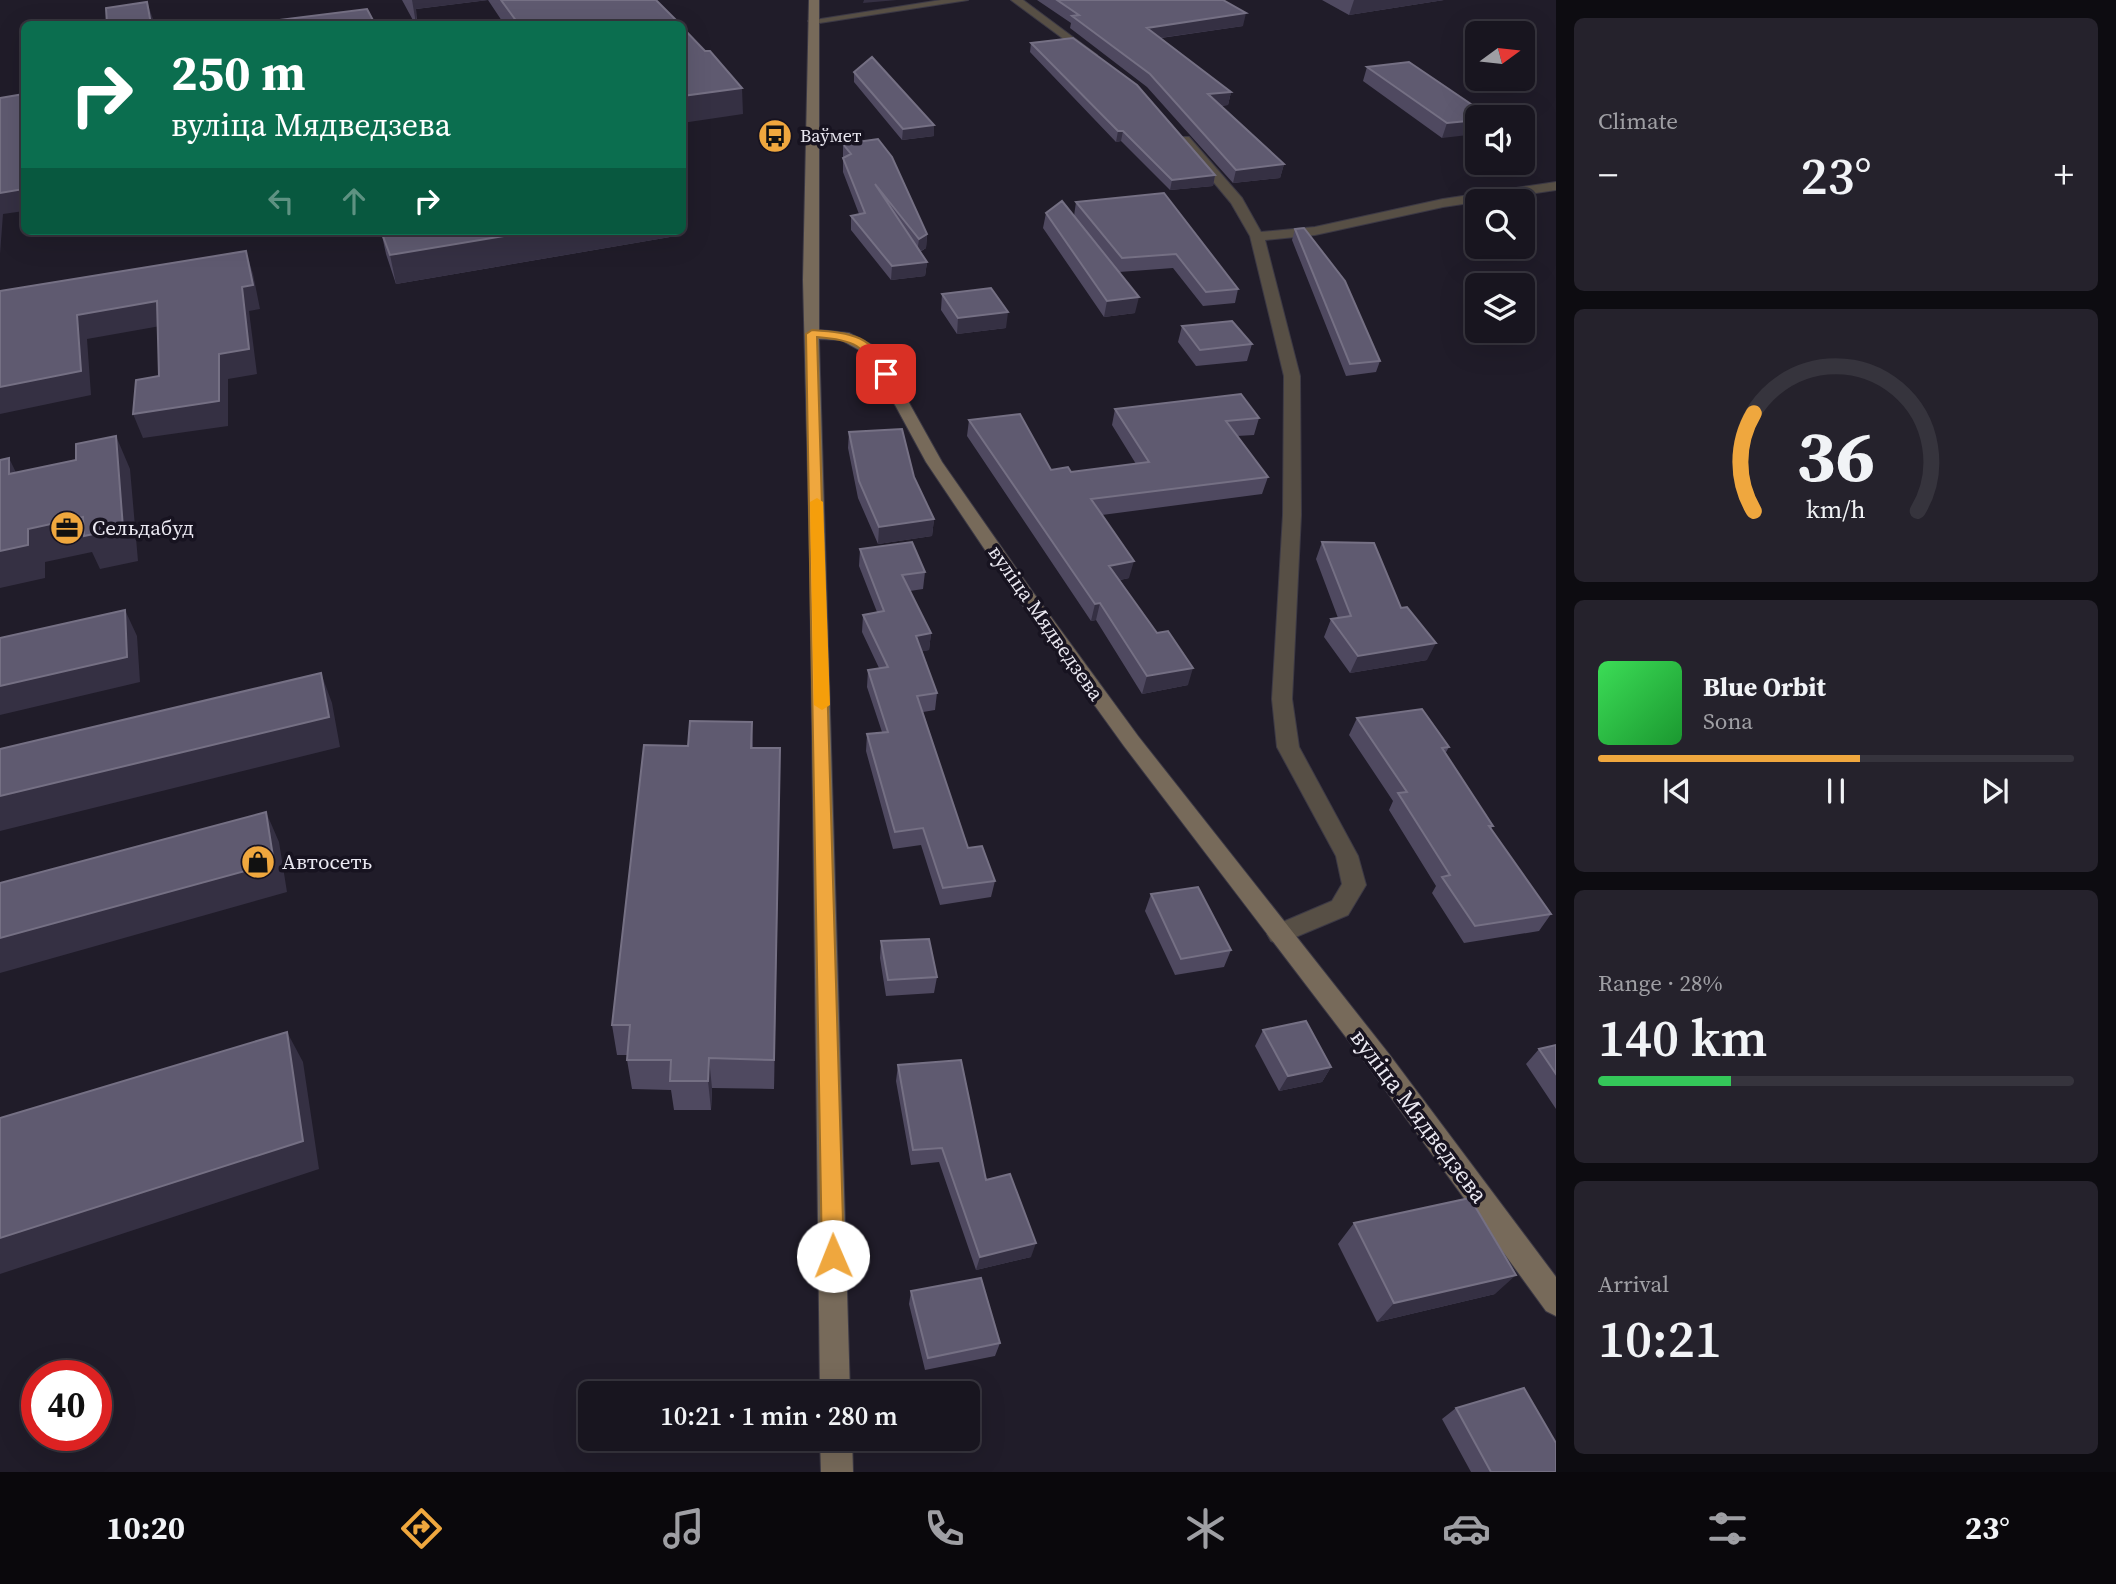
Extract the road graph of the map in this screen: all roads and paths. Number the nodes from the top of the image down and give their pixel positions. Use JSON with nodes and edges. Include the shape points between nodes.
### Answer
{"nodes":[{"id":1,"x":814,"y":0,"type":"edge"},
{"id":2,"x":964,"y":0,"type":"edge"},
{"id":3,"x":1016,"y":0,"type":"edge"},
{"id":4,"x":813,"y":22,"type":"junction"},
{"id":5,"x":1108,"y":67,"type":"edge"},
{"id":6,"x":1180,"y":135,"type":"edge"},
{"id":7,"x":1556,"y":186,"type":"edge"},
{"id":8,"x":1257,"y":236,"type":"junction"},
{"id":9,"x":812,"y":334,"type":"junction"},
{"id":10,"x":1279,"y":933,"type":"junction"},
{"id":11,"x":1556,"y":1301,"type":"edge"},
{"id":12,"x":835,"y":1381,"type":"edge"},
{"id":13,"x":836,"y":1451,"type":"edge"},
{"id":14,"x":837,"y":1472,"type":"edge"}],
"edges":[{"from":1,"to":4,"type":"street"},
{"from":2,"to":4,"type":"street"},
{"from":3,"to":5,"type":"street"},
{"from":4,"to":9,"type":"street"},
{"from":6,"to":8,"type":"street","via":[[1237,201]]},
{"from":7,"to":8,"type":"street","via":[[1404,210],[1292,236]]},
{"from":8,"to":10,"type":"street","via":[[1292,376],[1292,515],[1282,699],[1288,747],[1348,856],[1354,885],[1340,908]]},
{"from":9,"to":10,"type":"street","name":"вуліца Мядведзева","via":[[844,335],[874,352],[933,462],[1017,584]]},
{"from":9,"to":12,"type":"street"},
{"from":10,"to":11,"type":"street","name":"вуліца Мядведзева"},
{"from":13,"to":14,"type":"street"}]}
